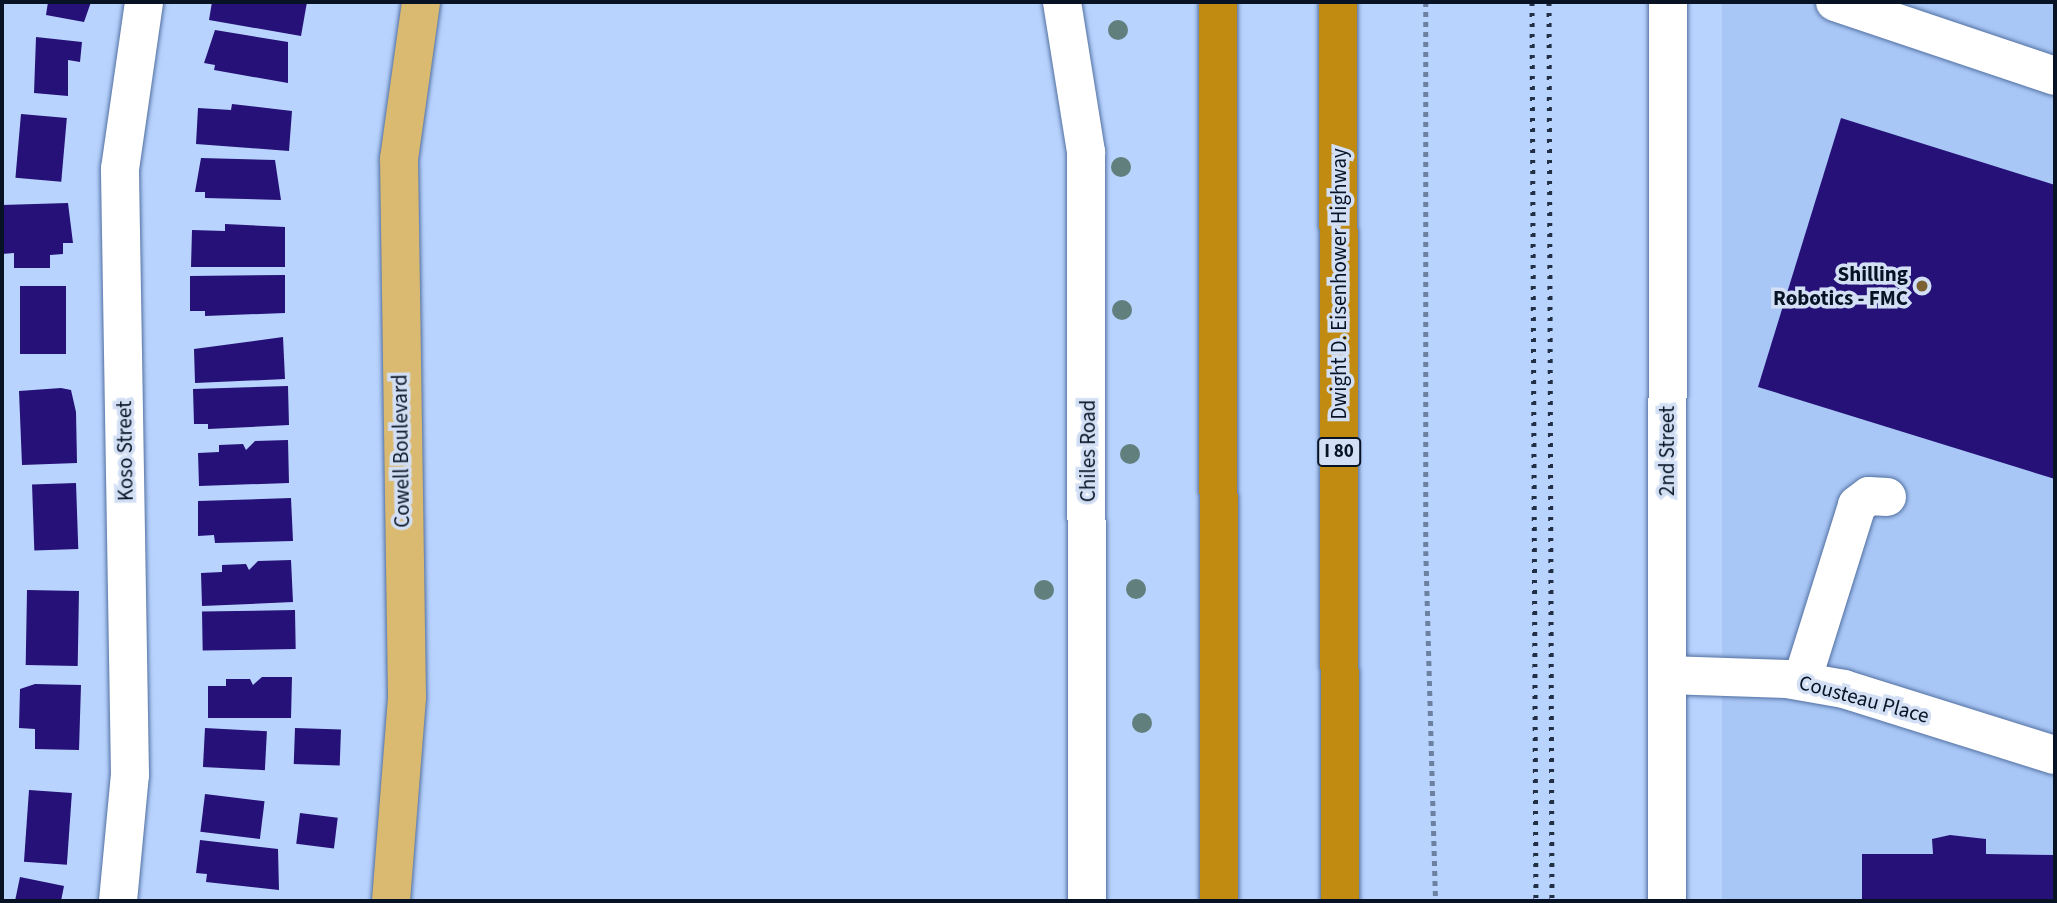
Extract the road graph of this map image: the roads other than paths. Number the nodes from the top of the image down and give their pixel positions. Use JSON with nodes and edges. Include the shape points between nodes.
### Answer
{"nodes":[{"id":1,"x":144,"y":2,"type":"edge"},
{"id":2,"x":421,"y":2,"type":"edge"},
{"id":3,"x":1062,"y":2,"type":"edge"},
{"id":4,"x":1218,"y":2,"type":"edge"},
{"id":5,"x":1338,"y":2,"type":"edge"},
{"id":6,"x":1668,"y":2,"type":"edge"},
{"id":7,"x":1835,"y":2,"type":"edge"},
{"id":8,"x":2055,"y":76,"type":"edge"},
{"id":9,"x":1887,"y":497,"type":"dead end"},
{"id":10,"x":1667,"y":675,"type":"junction"},
{"id":11,"x":1802,"y":681,"type":"junction"},
{"id":12,"x":2055,"y":755,"type":"edge"},
{"id":13,"x":118,"y":901,"type":"edge"},
{"id":14,"x":391,"y":901,"type":"edge"},
{"id":15,"x":1087,"y":901,"type":"edge"},
{"id":16,"x":1219,"y":901,"type":"edge"},
{"id":17,"x":1340,"y":901,"type":"edge"},
{"id":18,"x":1667,"y":901,"type":"edge"}],
"edges":[{"from":1,"to":13,"type":"street","name":"Koso Street","via":[[120,169],[130,775]]},
{"from":2,"to":14,"type":"main road","name":"Cowell Boulevard","via":[[399,159],[407,697]]},
{"from":3,"to":15,"type":"street","name":"Chiles Road","via":[[1086,152]]},
{"from":4,"to":16,"type":"highway"},
{"from":5,"to":17,"type":"highway","name":"Dwight D. Eisenhower Highway","number":"I 80"},
{"from":6,"to":10,"type":"street","name":"2nd Street"},
{"from":7,"to":8,"type":"street"},
{"from":9,"to":11,"type":"street","via":[[1868,496],[1857,505]]},
{"from":10,"to":11,"type":"street","name":"Cousteau Place"},
{"from":10,"to":18,"type":"street","name":"2nd Street"},
{"from":11,"to":12,"type":"street","name":"Cousteau Place"}]}
